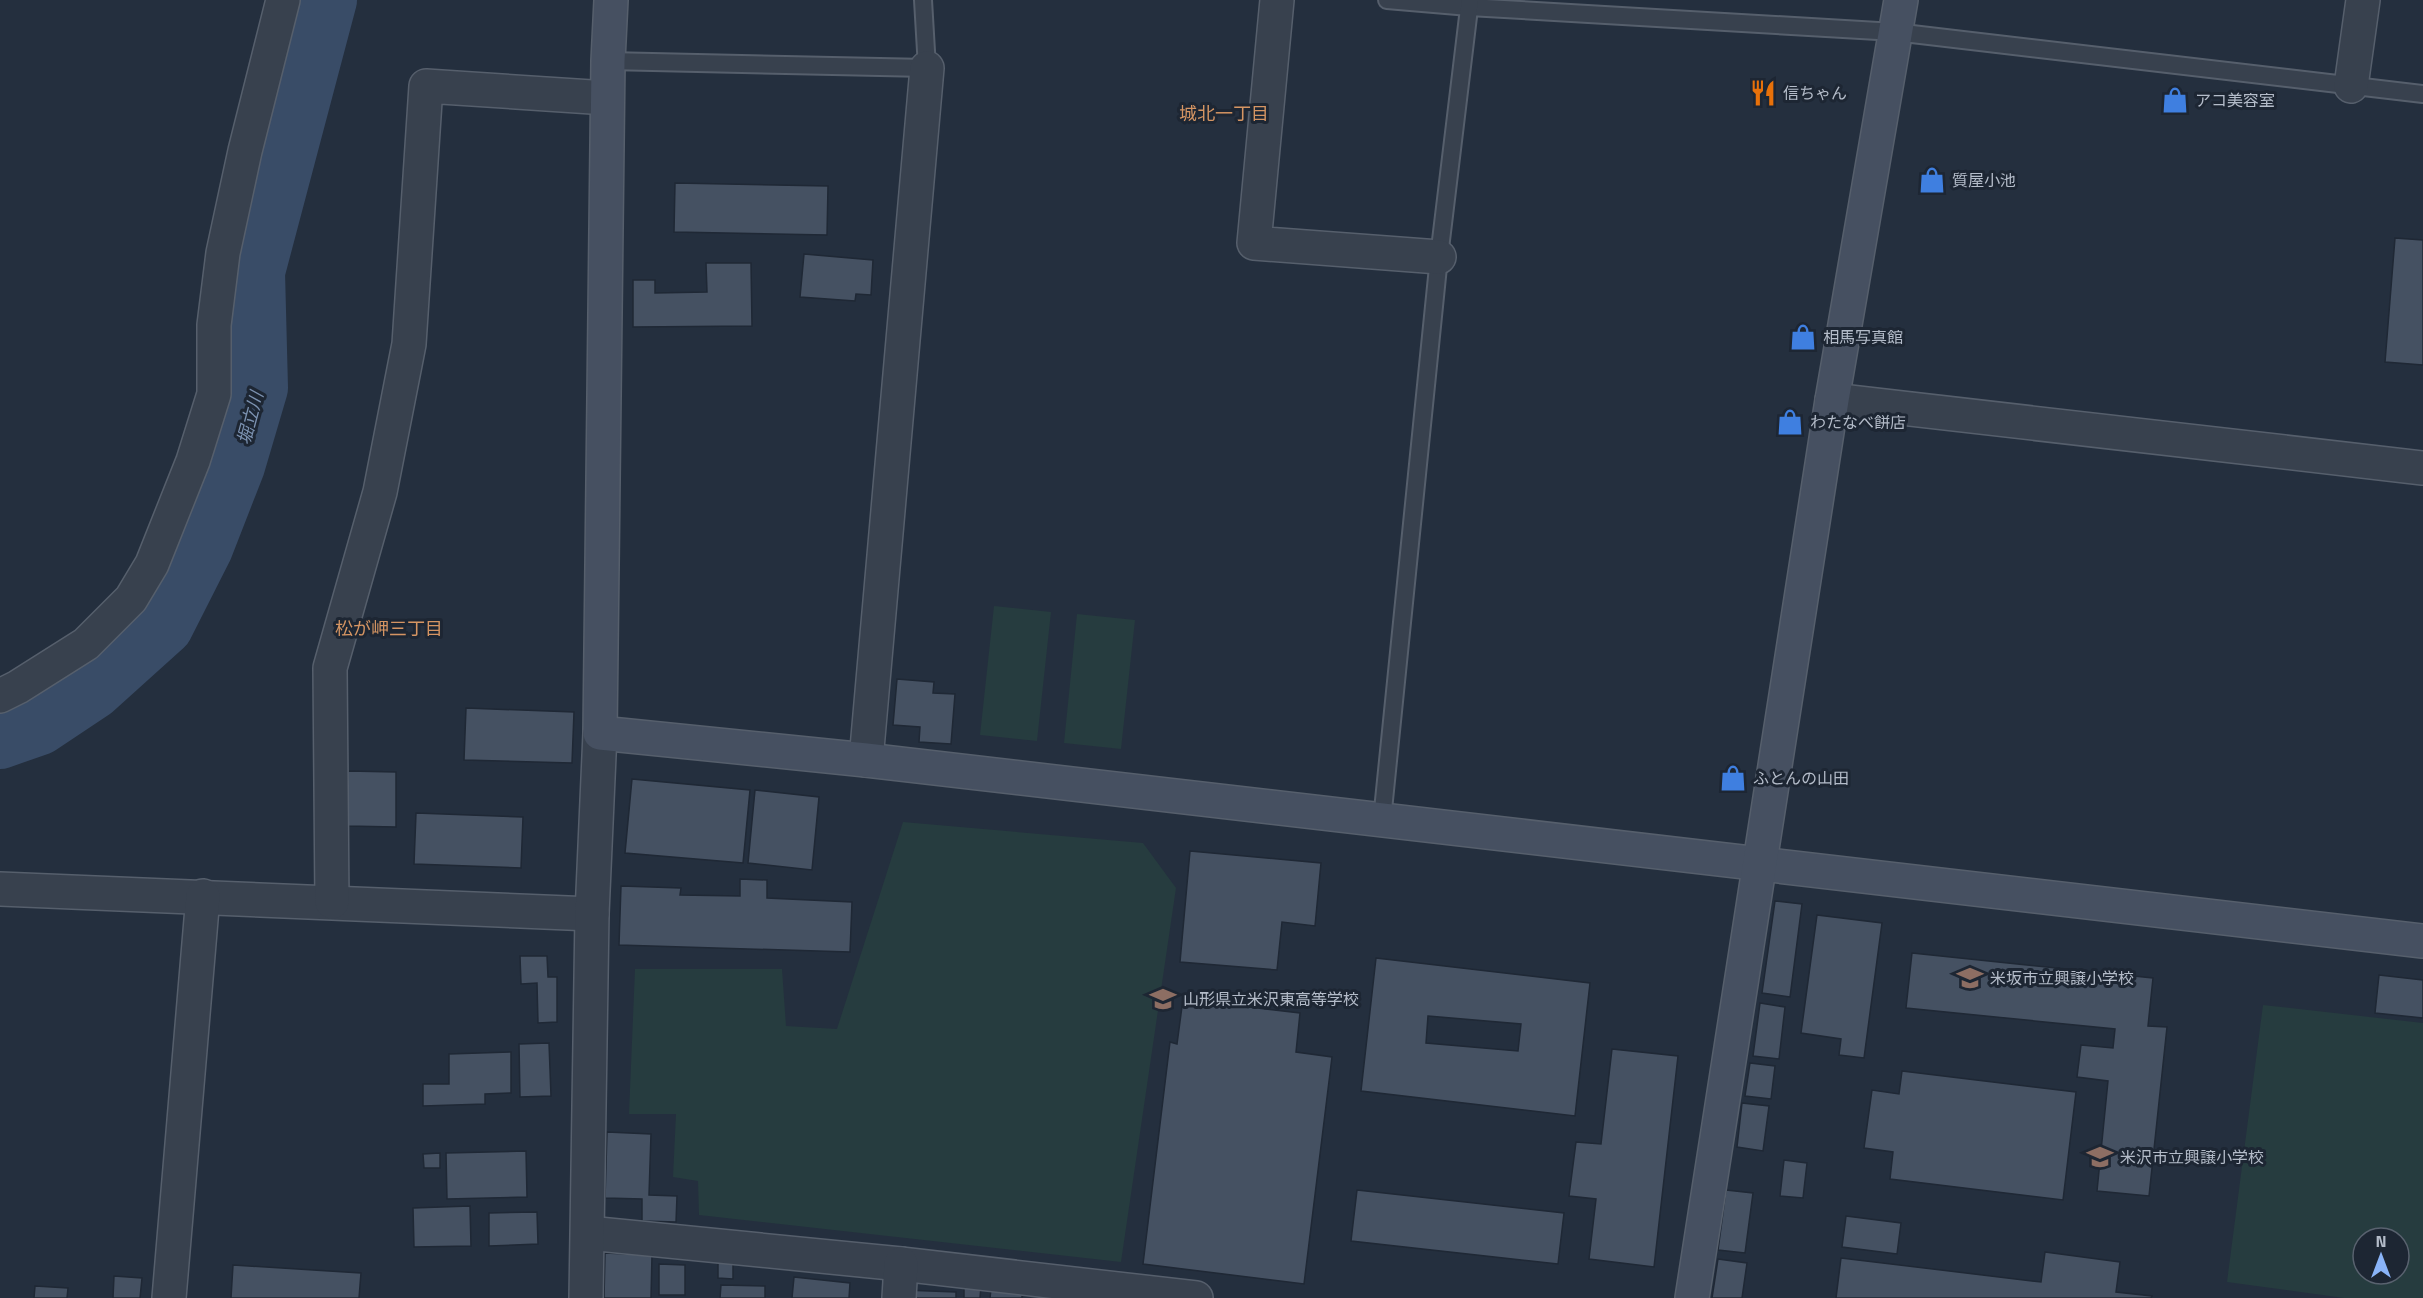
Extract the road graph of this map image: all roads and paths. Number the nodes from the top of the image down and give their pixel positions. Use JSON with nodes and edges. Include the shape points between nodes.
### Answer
{"nodes":[{"id":1,"x":283,"y":0,"type":"edge"},
{"id":2,"x":611,"y":0,"type":"edge"},
{"id":3,"x":923,"y":0,"type":"edge"},
{"id":4,"x":1277,"y":0,"type":"edge"},
{"id":5,"x":1387,"y":0,"type":"edge"},
{"id":6,"x":1900,"y":0,"type":"edge"},
{"id":7,"x":2363,"y":0,"type":"edge"},
{"id":8,"x":1469,"y":4,"type":"edge"},
{"id":9,"x":1895,"y":32,"type":"junction"},
{"id":10,"x":608,"y":61,"type":"junction"},
{"id":11,"x":927,"y":68,"type":"junction"},
{"id":12,"x":2351,"y":86,"type":"junction"},
{"id":13,"x":2423,"y":94,"type":"edge"},
{"id":14,"x":607,"y":98,"type":"junction"},
{"id":15,"x":1439,"y":257,"type":"junction"},
{"id":16,"x":1832,"y":400,"type":"junction"},
{"id":17,"x":2423,"y":468,"type":"edge"},
{"id":18,"x":0,"y":696,"type":"edge"},
{"id":19,"x":600,"y":734,"type":"junction"},
{"id":20,"x":866,"y":760,"type":"junction"},
{"id":21,"x":1383,"y":820,"type":"junction"},
{"id":22,"x":1760,"y":864,"type":"junction"},
{"id":23,"x":0,"y":889,"type":"edge"},
{"id":24,"x":203,"y":896,"type":"junction"},
{"id":25,"x":332,"y":902,"type":"junction"},
{"id":26,"x":592,"y":914,"type":"junction"},
{"id":27,"x":2423,"y":941,"type":"edge"},
{"id":28,"x":588,"y":1233,"type":"junction"},
{"id":29,"x":901,"y":1264,"type":"junction"},
{"id":30,"x":169,"y":1298,"type":"edge"},
{"id":31,"x":586,"y":1298,"type":"edge"},
{"id":32,"x":899,"y":1298,"type":"edge"},
{"id":33,"x":1196,"y":1298,"type":"edge"},
{"id":34,"x":1692,"y":1298,"type":"edge"}],
"edges":[{"from":1,"to":18,"type":"street","via":[[223,253],[214,325],[214,394],[193,461],[152,564],[131,599],[86,644]]},
{"from":2,"to":10,"type":"street"},
{"from":3,"to":11,"type":"lane"},
{"from":4,"to":15,"type":"street","via":[[1254,243]]},
{"from":5,"to":8,"type":"lane"},
{"from":6,"to":9,"type":"street"},
{"from":7,"to":12,"type":"street"},
{"from":8,"to":9,"type":"lane"},
{"from":8,"to":15,"type":"lane"},
{"from":9,"to":12,"type":"lane"},
{"from":9,"to":16,"type":"street"},
{"from":10,"to":11,"type":"lane"},
{"from":10,"to":14,"type":"street"},
{"from":11,"to":20,"type":"street"},
{"from":12,"to":13,"type":"lane"},
{"from":14,"to":19,"type":"street"},
{"from":14,"to":25,"type":"street","via":[[426,86],[409,344],[380,492],[330,668]]},
{"from":15,"to":21,"type":"lane"},
{"from":16,"to":17,"type":"street"},
{"from":16,"to":22,"type":"street"},
{"from":19,"to":20,"type":"street"},
{"from":19,"to":26,"type":"street"},
{"from":20,"to":21,"type":"street"},
{"from":21,"to":22,"type":"street"},
{"from":22,"to":27,"type":"street"},
{"from":22,"to":34,"type":"street"},
{"from":23,"to":24,"type":"street"},
{"from":24,"to":25,"type":"street"},
{"from":24,"to":30,"type":"street"},
{"from":25,"to":26,"type":"street"},
{"from":26,"to":28,"type":"street"},
{"from":28,"to":29,"type":"street"},
{"from":28,"to":31,"type":"street"},
{"from":29,"to":32,"type":"street"},
{"from":29,"to":33,"type":"street"}]}
